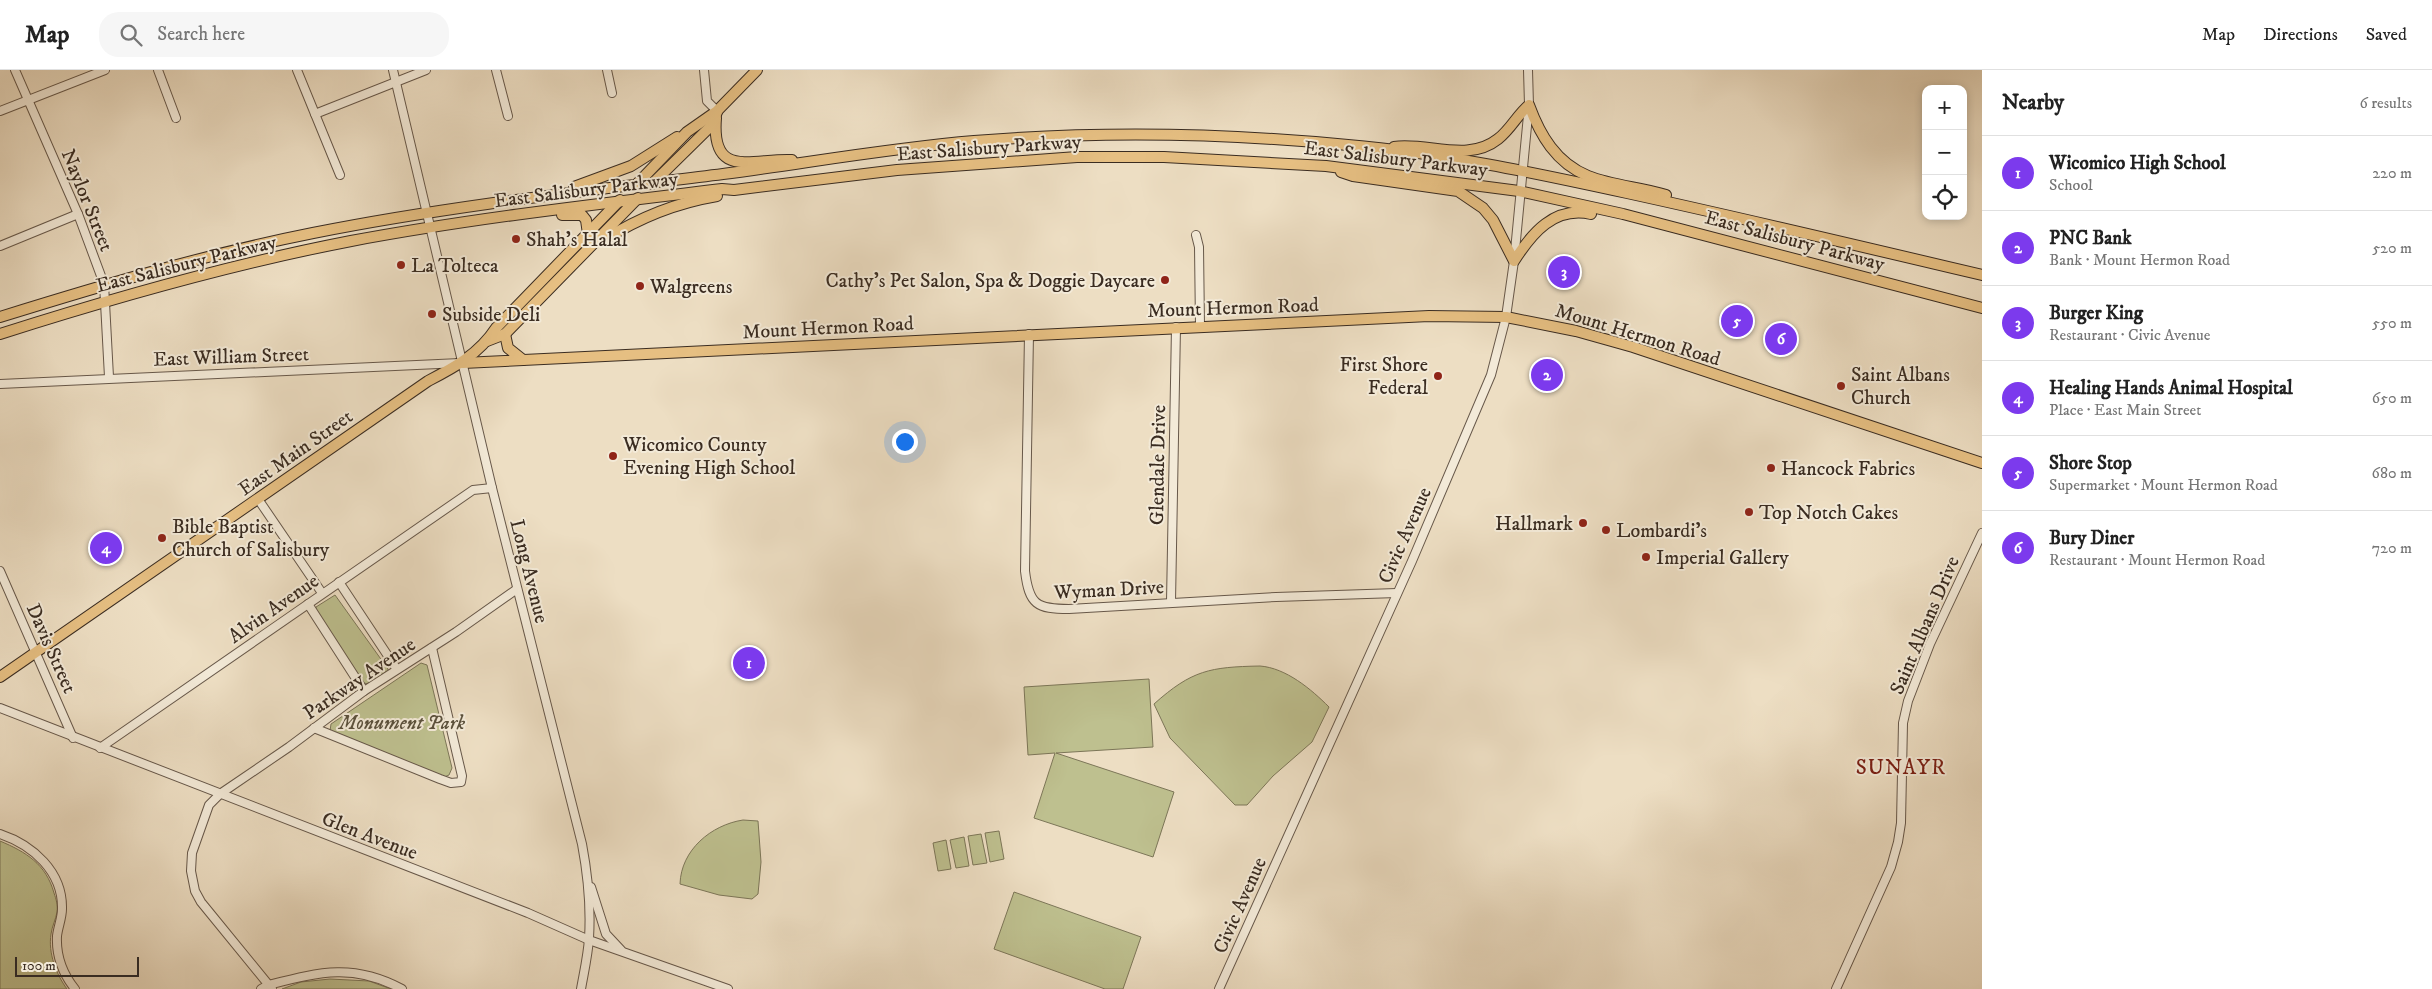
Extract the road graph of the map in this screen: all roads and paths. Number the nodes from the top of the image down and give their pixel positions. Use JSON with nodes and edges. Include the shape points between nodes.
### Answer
{"nodes":[{"id":1,"x":15,"y":70,"type":"edge"},
{"id":2,"x":105,"y":70,"type":"edge"},
{"id":3,"x":158,"y":70,"type":"edge"},
{"id":4,"x":297,"y":70,"type":"edge"},
{"id":5,"x":393,"y":70,"type":"edge"},
{"id":6,"x":426,"y":70,"type":"edge"},
{"id":7,"x":496,"y":70,"type":"edge"},
{"id":8,"x":606,"y":70,"type":"edge"},
{"id":9,"x":704,"y":70,"type":"edge"},
{"id":10,"x":757,"y":70,"type":"edge"},
{"id":11,"x":1528,"y":70,"type":"edge"},
{"id":12,"x":396,"y":80,"type":"junction"},
{"id":13,"x":612,"y":93,"type":"dead end"},
{"id":14,"x":28,"y":100,"type":"junction"},
{"id":15,"x":1529,"y":105,"type":"junction"},
{"id":16,"x":0,"y":111,"type":"edge"},
{"id":17,"x":717,"y":111,"type":"junction"},
{"id":18,"x":315,"y":114,"type":"junction"},
{"id":19,"x":508,"y":116,"type":"dead end"},
{"id":20,"x":176,"y":118,"type":"dead end"},
{"id":21,"x":687,"y":132,"type":"junction"},
{"id":22,"x":1380,"y":148,"type":"junction"},
{"id":23,"x":821,"y":162,"type":"junction"},
{"id":24,"x":1326,"y":166,"type":"junction"},
{"id":25,"x":1523,"y":170,"type":"junction"},
{"id":26,"x":340,"y":175,"type":"dead end"},
{"id":27,"x":653,"y":182,"type":"junction"},
{"id":28,"x":637,"y":185,"type":"junction"},
{"id":29,"x":734,"y":190,"type":"junction"},
{"id":30,"x":1519,"y":191,"type":"junction"},
{"id":31,"x":556,"y":193,"type":"junction"},
{"id":32,"x":636,"y":199,"type":"junction"},
{"id":33,"x":618,"y":202,"type":"junction"},
{"id":34,"x":426,"y":212,"type":"junction"},
{"id":35,"x":528,"y":213,"type":"junction"},
{"id":36,"x":78,"y":214,"type":"junction"},
{"id":37,"x":1732,"y":217,"type":"junction"},
{"id":38,"x":430,"y":228,"type":"junction"},
{"id":39,"x":1698,"y":233,"type":"junction"},
{"id":40,"x":588,"y":234,"type":"junction"},
{"id":41,"x":1196,"y":235,"type":"dead end"},
{"id":42,"x":0,"y":246,"type":"edge"},
{"id":43,"x":590,"y":248,"type":"junction"},
{"id":44,"x":1514,"y":260,"type":"junction"},
{"id":45,"x":1982,"y":275,"type":"edge"},
{"id":46,"x":104,"y":284,"type":"junction"},
{"id":47,"x":106,"y":300,"type":"junction"},
{"id":48,"x":1982,"y":308,"type":"edge"},
{"id":49,"x":0,"y":317,"type":"edge"},
{"id":50,"x":1506,"y":317,"type":"junction"},
{"id":51,"x":1200,"y":326,"type":"junction"},
{"id":52,"x":1176,"y":327,"type":"junction"},
{"id":53,"x":0,"y":334,"type":"edge"},
{"id":54,"x":505,"y":334,"type":"junction"},
{"id":55,"x":1029,"y":334,"type":"junction"},
{"id":56,"x":487,"y":341,"type":"junction"},
{"id":57,"x":523,"y":360,"type":"junction"},
{"id":58,"x":463,"y":363,"type":"junction"},
{"id":59,"x":109,"y":377,"type":"junction"},
{"id":60,"x":0,"y":384,"type":"edge"},
{"id":61,"x":1982,"y":463,"type":"edge"},
{"id":62,"x":492,"y":488,"type":"junction"},
{"id":63,"x":258,"y":499,"type":"junction"},
{"id":64,"x":1982,"y":534,"type":"edge"},
{"id":65,"x":0,"y":571,"type":"edge"},
{"id":66,"x":339,"y":582,"type":"junction"},
{"id":67,"x":517,"y":588,"type":"junction"},
{"id":68,"x":322,"y":593,"type":"junction"},
{"id":69,"x":1397,"y":593,"type":"junction"},
{"id":70,"x":1171,"y":602,"type":"junction"},
{"id":71,"x":308,"y":604,"type":"junction"},
{"id":72,"x":432,"y":648,"type":"junction"},
{"id":73,"x":37,"y":653,"type":"junction"},
{"id":74,"x":396,"y":668,"type":"junction"},
{"id":75,"x":0,"y":677,"type":"edge"},
{"id":76,"x":364,"y":690,"type":"junction"},
{"id":77,"x":0,"y":708,"type":"edge"},
{"id":78,"x":314,"y":728,"type":"junction"},
{"id":79,"x":73,"y":738,"type":"junction"},
{"id":80,"x":100,"y":748,"type":"junction"},
{"id":81,"x":220,"y":794,"type":"junction"},
{"id":82,"x":0,"y":834,"type":"edge"},
{"id":83,"x":589,"y":881,"type":"junction"},
{"id":84,"x":589,"y":940,"type":"junction"},
{"id":85,"x":625,"y":952,"type":"junction"},
{"id":86,"x":267,"y":988,"type":"edge"},
{"id":87,"x":75,"y":989,"type":"edge"},
{"id":88,"x":402,"y":989,"type":"edge"},
{"id":89,"x":581,"y":989,"type":"edge"},
{"id":90,"x":728,"y":989,"type":"edge"},
{"id":91,"x":1220,"y":989,"type":"edge"},
{"id":92,"x":1836,"y":989,"type":"edge"}],
"edges":[{"from":1,"to":14,"type":"street","name":"Naylor Street"},
{"from":2,"to":14,"type":"street"},
{"from":3,"to":20,"type":"street"},
{"from":4,"to":18,"type":"street"},
{"from":5,"to":12,"type":"street","name":"Long Avenue"},
{"from":6,"to":12,"type":"street"},
{"from":7,"to":19,"type":"street"},
{"from":8,"to":13,"type":"street"},
{"from":9,"to":17,"type":"street","via":[[707,101]]},
{"from":10,"to":17,"type":"main road","name":"East Main Street"},
{"from":11,"to":15,"type":"street","name":"Civic Avenue"},
{"from":12,"to":18,"type":"street"},
{"from":12,"to":34,"type":"street","name":"Long Avenue"},
{"from":14,"to":16,"type":"street"},
{"from":14,"to":36,"type":"street","name":"Naylor Street"},
{"from":15,"to":22,"type":"main road","via":[[1497,140],[1469,151],[1409,145]]},
{"from":15,"to":25,"type":"street","name":"Civic Avenue"},
{"from":15,"to":37,"type":"main road","via":[[1550,149],[1588,176],[1662,193]]},
{"from":17,"to":21,"type":"main road","name":"East Main Street"},
{"from":17,"to":23,"type":"main road","via":[[716,144],[734,161],[778,159]]},
{"from":17,"to":27,"type":"main road","name":"East Main Street","via":[[712,125]]},
{"from":18,"to":26,"type":"street"},
{"from":21,"to":28,"type":"main road","name":"East Main Street"},
{"from":21,"to":31,"type":"main road","via":[[631,166]]},
{"from":22,"to":23,"type":"main road","name":"East Salisbury Parkway","via":[[1209,136],[1070,136],[969,142]]},
{"from":22,"to":25,"type":"main road","name":"East Salisbury Parkway"},
{"from":23,"to":27,"type":"main road","name":"East Salisbury Parkway"},
{"from":24,"to":29,"type":"main road","name":"East Salisbury Parkway","via":[[1191,158],[1077,157],[897,170]]},
{"from":24,"to":30,"type":"main road","name":"East Salisbury Parkway"},
{"from":24,"to":44,"type":"main road","via":[[1353,176],[1458,191],[1483,208],[1493,220]]},
{"from":25,"to":30,"type":"street","name":"Civic Avenue"},
{"from":25,"to":37,"type":"main road","name":"East Salisbury Parkway"},
{"from":27,"to":28,"type":"main road","name":"East Salisbury Parkway"},
{"from":27,"to":32,"type":"main road","name":"East Main Street"},
{"from":28,"to":31,"type":"main road","name":"East Salisbury Parkway"},
{"from":28,"to":33,"type":"main road","name":"East Main Street"},
{"from":29,"to":32,"type":"main road","name":"East Salisbury Parkway"},
{"from":29,"to":43,"type":"main road","via":[[666,207],[628,224]]},
{"from":30,"to":39,"type":"main road","name":"East Salisbury Parkway"},
{"from":30,"to":44,"type":"street","name":"Civic Avenue"},
{"from":31,"to":34,"type":"main road","name":"East Salisbury Parkway"},
{"from":32,"to":33,"type":"main road","name":"East Salisbury Parkway"},
{"from":32,"to":43,"type":"main road","name":"East Main Street"},
{"from":33,"to":35,"type":"main road","name":"East Salisbury Parkway"},
{"from":33,"to":40,"type":"main road","name":"East Main Street"},
{"from":34,"to":38,"type":"street","name":"Long Avenue"},
{"from":34,"to":46,"type":"main road","name":"East Salisbury Parkway","via":[[266,243]]},
{"from":35,"to":38,"type":"main road","name":"East Salisbury Parkway"},
{"from":35,"to":40,"type":"main road","via":[[582,215]]},
{"from":36,"to":42,"type":"street"},
{"from":36,"to":46,"type":"street","name":"Naylor Street"},
{"from":37,"to":45,"type":"main road","name":"East Salisbury Parkway"},
{"from":38,"to":47,"type":"main road","name":"East Salisbury Parkway","via":[[301,252]]},
{"from":38,"to":58,"type":"street","name":"Long Avenue"},
{"from":39,"to":44,"type":"main road","via":[[1659,230],[1580,211],[1544,223]]},
{"from":39,"to":48,"type":"main road","name":"East Salisbury Parkway"},
{"from":40,"to":56,"type":"main road","name":"East Main Street"},
{"from":41,"to":51,"type":"street","via":[[1200,247]]},
{"from":43,"to":54,"type":"main road","name":"East Main Street"},
{"from":44,"to":50,"type":"street","name":"Civic Avenue"},
{"from":46,"to":47,"type":"street","name":"Naylor Street"},
{"from":46,"to":49,"type":"main road","name":"East Salisbury Parkway"},
{"from":47,"to":53,"type":"main road","name":"East Salisbury Parkway"},
{"from":47,"to":59,"type":"street","name":"Naylor Street"},
{"from":50,"to":51,"type":"main road","name":"Mount Hermon Road","via":[[1429,316]]},
{"from":50,"to":61,"type":"main road","name":"Mount Hermon Road","via":[[1552,324],[1617,342]]},
{"from":50,"to":69,"type":"street","name":"Civic Avenue","via":[[1482,396]]},
{"from":51,"to":52,"type":"main road","name":"Mount Hermon Road"},
{"from":52,"to":55,"type":"main road","name":"Mount Hermon Road"},
{"from":52,"to":70,"type":"street","name":"Glendale Drive"},
{"from":54,"to":56,"type":"main road","name":"East Main Street"},
{"from":54,"to":57,"type":"main road","via":[[508,348]]},
{"from":55,"to":57,"type":"main road","name":"Mount Hermon Road"},
{"from":55,"to":70,"type":"street","name":"Wyman Drive","via":[[1025,571],[1031,599],[1044,608],[1054,609]]},
{"from":56,"to":58,"type":"main road","name":"East Main Street"},
{"from":57,"to":58,"type":"main road","name":"Mount Hermon Road"},
{"from":58,"to":59,"type":"street","name":"East William Street"},
{"from":58,"to":62,"type":"street","name":"Long Avenue"},
{"from":58,"to":63,"type":"main road","name":"East Main Street","via":[[428,381]]},
{"from":59,"to":60,"type":"street","name":"East William Street"},
{"from":62,"to":66,"type":"street","name":"Alvin Avenue","via":[[473,490]]},
{"from":62,"to":67,"type":"street","name":"Long Avenue"},
{"from":63,"to":68,"type":"street"},
{"from":63,"to":73,"type":"main road","name":"East Main Street"},
{"from":64,"to":92,"type":"street","name":"Saint Albans Drive","via":[[1930,644],[1908,701],[1903,723],[1898,842],[1887,876]]},
{"from":65,"to":73,"type":"street","name":"Davis Street"},
{"from":66,"to":68,"type":"street","name":"Alvin Avenue"},
{"from":66,"to":74,"type":"street"},
{"from":67,"to":72,"type":"street","name":"Parkway Avenue"},
{"from":67,"to":83,"type":"street","name":"Long Avenue"},
{"from":68,"to":71,"type":"street","name":"Alvin Avenue"},
{"from":69,"to":70,"type":"street","name":"Wyman Drive"},
{"from":69,"to":91,"type":"street","name":"Civic Avenue"},
{"from":71,"to":76,"type":"street"},
{"from":71,"to":80,"type":"street","name":"Alvin Avenue"},
{"from":72,"to":74,"type":"street","name":"Parkway Avenue"},
{"from":72,"to":78,"type":"street","via":[[461,782],[440,780]]},
{"from":73,"to":75,"type":"main road","name":"East Main Street"},
{"from":73,"to":79,"type":"street","name":"Davis Street"},
{"from":74,"to":76,"type":"street","name":"Parkway Avenue"},
{"from":76,"to":78,"type":"street","name":"Parkway Avenue"},
{"from":77,"to":79,"type":"street","name":"Glen Avenue"},
{"from":78,"to":81,"type":"street","name":"Parkway Avenue"},
{"from":79,"to":80,"type":"street","name":"Glen Avenue"},
{"from":80,"to":81,"type":"street","name":"Glen Avenue"},
{"from":81,"to":84,"type":"street","name":"Glen Avenue","via":[[528,913]]},
{"from":81,"to":86,"type":"street","name":"Parkway Avenue","via":[[209,805],[192,853],[195,891]]},
{"from":82,"to":87,"type":"street","via":[[31,850],[46,863],[58,883],[62,910],[57,937],[58,956],[66,977]]},
{"from":83,"to":84,"type":"street","name":"Long Avenue"},
{"from":83,"to":85,"type":"street","via":[[606,934]]},
{"from":84,"to":85,"type":"street","name":"Glen Avenue"},
{"from":84,"to":89,"type":"street","name":"Long Avenue"},
{"from":85,"to":90,"type":"street","name":"Glen Avenue"},
{"from":86,"to":88,"type":"street","via":[[323,972],[345,972],[384,979]]}]}
